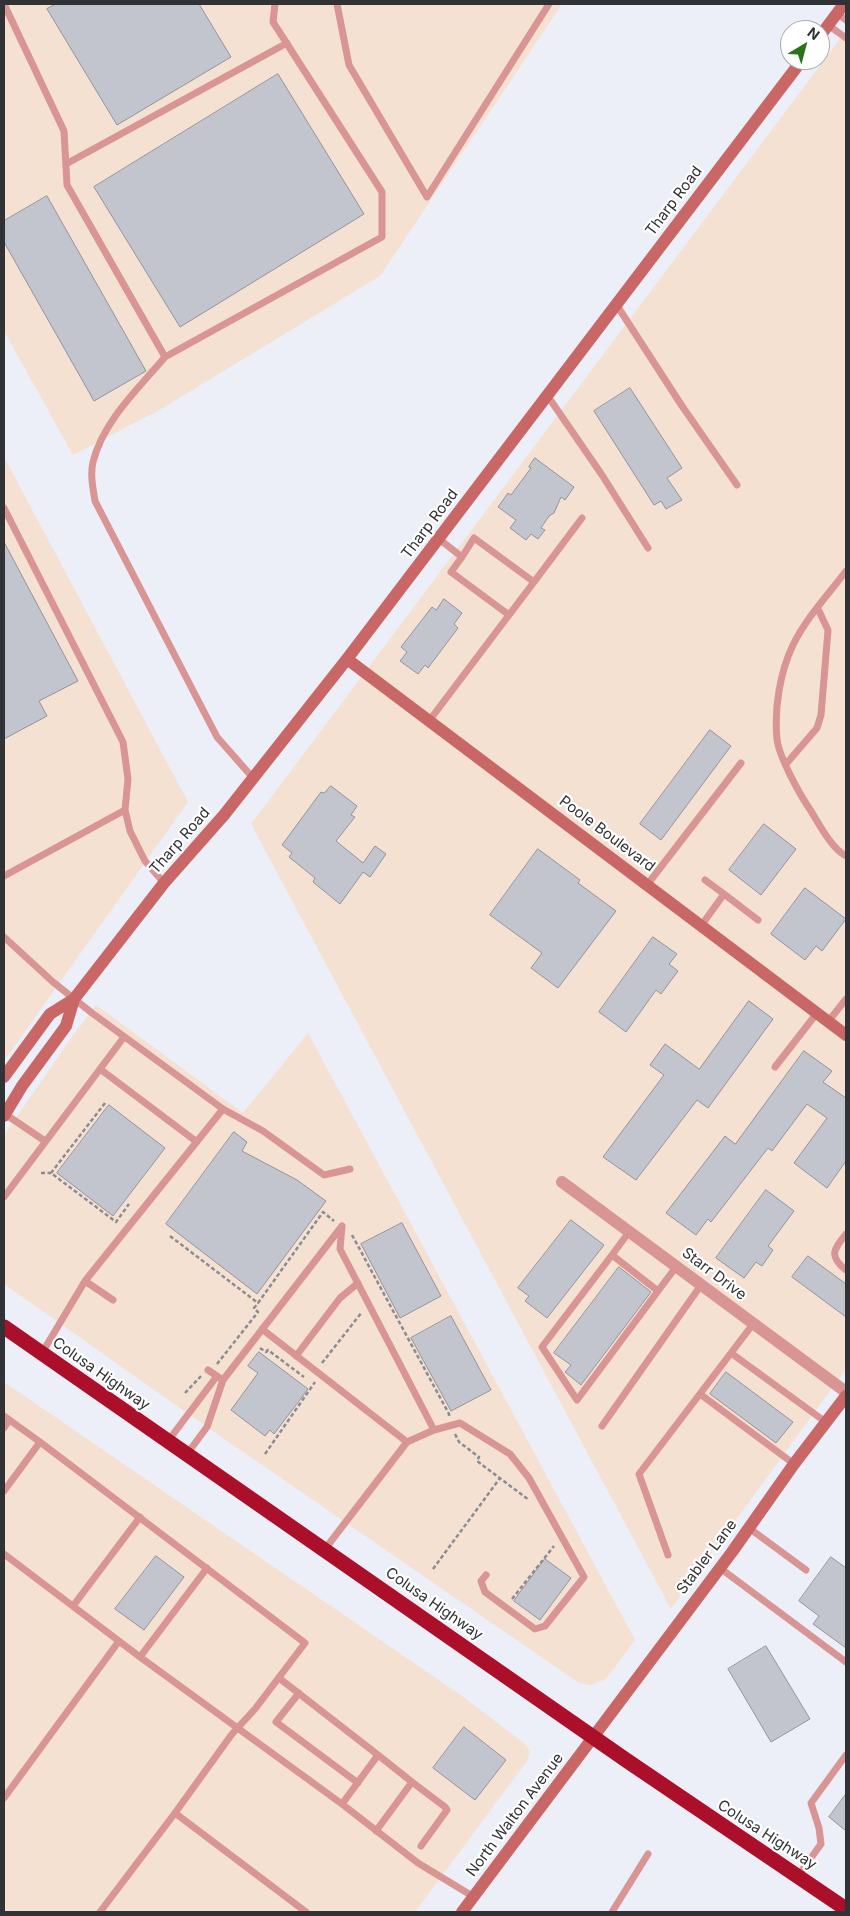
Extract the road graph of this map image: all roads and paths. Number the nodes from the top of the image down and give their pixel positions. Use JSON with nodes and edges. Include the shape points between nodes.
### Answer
{"nodes":[{"id":1,"x":4,"y":4,"type":"edge"},
{"id":2,"x":275,"y":4,"type":"edge"},
{"id":3,"x":337,"y":4,"type":"edge"},
{"id":4,"x":549,"y":4,"type":"edge"},
{"id":5,"x":842,"y":12,"type":"edge"},
{"id":6,"x":830,"y":23,"type":"edge"},
{"id":7,"x":830,"y":26,"type":"edge"},
{"id":8,"x":846,"y":38,"type":"edge"},
{"id":9,"x":287,"y":43,"type":"junction"},
{"id":10,"x":794,"y":70,"type":"edge"},
{"id":11,"x":66,"y":164,"type":"junction"},
{"id":12,"x":616,"y":304,"type":"junction"},
{"id":13,"x":166,"y":357,"type":"junction"},
{"id":14,"x":547,"y":395,"type":"junction"},
{"id":15,"x":737,"y":486,"type":"dead end"},
{"id":16,"x":4,"y":508,"type":"edge"},
{"id":17,"x":582,"y":518,"type":"dead end"},
{"id":18,"x":439,"y":539,"type":"junction"},
{"id":19,"x":648,"y":548,"type":"dead end"},
{"id":20,"x":462,"y":557,"type":"junction"},
{"id":21,"x":846,"y":571,"type":"edge"},
{"id":22,"x":534,"y":582,"type":"junction"},
{"id":23,"x":818,"y":609,"type":"junction"},
{"id":24,"x":509,"y":615,"type":"junction"},
{"id":25,"x":347,"y":659,"type":"junction"},
{"id":26,"x":429,"y":721,"type":"junction"},
{"id":27,"x":741,"y":763,"type":"dead end"},
{"id":28,"x":786,"y":764,"type":"junction"},
{"id":29,"x":253,"y":778,"type":"junction"},
{"id":30,"x":125,"y":810,"type":"junction"},
{"id":31,"x":846,"y":856,"type":"edge"},
{"id":32,"x":4,"y":876,"type":"edge"},
{"id":33,"x":706,"y":880,"type":"dead end"},
{"id":34,"x":164,"y":882,"type":"junction"},
{"id":35,"x":647,"y":885,"type":"junction"},
{"id":36,"x":724,"y":894,"type":"junction"},
{"id":37,"x":758,"y":920,"type":"dead end"},
{"id":38,"x":700,"y":926,"type":"junction"},
{"id":39,"x":4,"y":937,"type":"edge"},
{"id":40,"x":74,"y":999,"type":"junction"},
{"id":41,"x":846,"y":999,"type":"edge"},
{"id":42,"x":817,"y":1013,"type":"junction"},
{"id":43,"x":828,"y":1022,"type":"junction"},
{"id":44,"x":846,"y":1035,"type":"edge"},
{"id":45,"x":124,"y":1037,"type":"junction"},
{"id":46,"x":774,"y":1067,"type":"dead end"},
{"id":47,"x":100,"y":1069,"type":"junction"},
{"id":48,"x":4,"y":1077,"type":"edge"},
{"id":49,"x":105,"y":1104,"type":"dead end"},
{"id":50,"x":223,"y":1109,"type":"junction"},
{"id":51,"x":4,"y":1115,"type":"edge"},
{"id":52,"x":45,"y":1141,"type":"junction"},
{"id":53,"x":197,"y":1142,"type":"junction"},
{"id":54,"x":350,"y":1170,"type":"dead end"},
{"id":55,"x":41,"y":1173,"type":"dead end"},
{"id":56,"x":52,"y":1173,"type":"junction"},
{"id":57,"x":562,"y":1182,"type":"dead end"},
{"id":58,"x":4,"y":1197,"type":"edge"},
{"id":59,"x":129,"y":1204,"type":"dead end"},
{"id":60,"x":342,"y":1226,"type":"junction"},
{"id":61,"x":629,"y":1232,"type":"junction"},
{"id":62,"x":846,"y":1234,"type":"edge"},
{"id":63,"x":170,"y":1236,"type":"dead end"},
{"id":64,"x":612,"y":1255,"type":"junction"},
{"id":65,"x":676,"y":1266,"type":"junction"},
{"id":66,"x":846,"y":1270,"type":"edge"},
{"id":67,"x":85,"y":1281,"type":"junction"},
{"id":68,"x":358,"y":1283,"type":"junction"},
{"id":69,"x":701,"y":1285,"type":"junction"},
{"id":70,"x":658,"y":1291,"type":"junction"},
{"id":71,"x":113,"y":1300,"type":"dead end"},
{"id":72,"x":258,"y":1303,"type":"junction"},
{"id":73,"x":753,"y":1324,"type":"junction"},
{"id":74,"x":4,"y":1327,"type":"edge"},
{"id":75,"x":262,"y":1330,"type":"junction"},
{"id":76,"x":241,"y":1334,"type":"junction"},
{"id":77,"x":252,"y":1342,"type":"junction"},
{"id":78,"x":731,"y":1353,"type":"junction"},
{"id":79,"x":41,"y":1354,"type":"junction"},
{"id":80,"x":296,"y":1356,"type":"junction"},
{"id":81,"x":208,"y":1370,"type":"junction"},
{"id":82,"x":220,"y":1378,"type":"junction"},
{"id":83,"x":315,"y":1385,"type":"dead end"},
{"id":84,"x":846,"y":1392,"type":"edge"},
{"id":85,"x":185,"y":1393,"type":"dead end"},
{"id":86,"x":700,"y":1394,"type":"junction"},
{"id":87,"x":846,"y":1396,"type":"edge"},
{"id":88,"x":6,"y":1418,"type":"edge"},
{"id":89,"x":827,"y":1423,"type":"junction"},
{"id":90,"x":602,"y":1426,"type":"dead end"},
{"id":91,"x":4,"y":1428,"type":"edge"},
{"id":92,"x":434,"y":1430,"type":"junction"},
{"id":93,"x":168,"y":1441,"type":"junction"},
{"id":94,"x":40,"y":1442,"type":"junction"},
{"id":95,"x":407,"y":1442,"type":"junction"},
{"id":96,"x":186,"y":1454,"type":"junction"},
{"id":97,"x":794,"y":1464,"type":"junction"},
{"id":98,"x":500,"y":1478,"type":"dead end"},
{"id":99,"x":4,"y":1491,"type":"edge"},
{"id":100,"x":140,"y":1517,"type":"junction"},
{"id":101,"x":749,"y":1528,"type":"junction"},
{"id":102,"x":325,"y":1549,"type":"junction"},
{"id":103,"x":4,"y":1554,"type":"edge"},
{"id":104,"x":668,"y":1555,"type":"dead end"},
{"id":105,"x":207,"y":1568,"type":"junction"},
{"id":106,"x":720,"y":1568,"type":"junction"},
{"id":107,"x":433,"y":1569,"type":"dead end"},
{"id":108,"x":806,"y":1570,"type":"dead end"},
{"id":109,"x":483,"y":1578,"type":"dead end"},
{"id":110,"x":73,"y":1606,"type":"junction"},
{"id":111,"x":119,"y":1641,"type":"junction"},
{"id":112,"x":140,"y":1657,"type":"junction"},
{"id":113,"x":846,"y":1662,"type":"edge"},
{"id":114,"x":279,"y":1678,"type":"junction"},
{"id":115,"x":299,"y":1693,"type":"junction"},
{"id":116,"x":238,"y":1728,"type":"junction"},
{"id":117,"x":594,"y":1737,"type":"junction"},
{"id":118,"x":378,"y":1755,"type":"junction"},
{"id":119,"x":846,"y":1755,"type":"edge"},
{"id":120,"x":412,"y":1782,"type":"junction"},
{"id":121,"x":358,"y":1783,"type":"junction"},
{"id":122,"x":4,"y":1798,"type":"edge"},
{"id":123,"x":342,"y":1804,"type":"junction"},
{"id":124,"x":175,"y":1813,"type":"junction"},
{"id":125,"x":376,"y":1831,"type":"junction"},
{"id":126,"x":421,"y":1846,"type":"dead end"},
{"id":127,"x":648,"y":1854,"type":"dead end"},
{"id":128,"x":798,"y":1876,"type":"junction"},
{"id":129,"x":474,"y":1896,"type":"junction"},
{"id":130,"x":846,"y":1909,"type":"edge"},
{"id":131,"x":100,"y":1912,"type":"edge"},
{"id":132,"x":306,"y":1912,"type":"edge"},
{"id":133,"x":462,"y":1912,"type":"edge"},
{"id":134,"x":612,"y":1912,"type":"edge"}],
"edges":[{"from":1,"to":11,"type":"lane","via":[[64,131]]},
{"from":2,"to":9,"type":"lane","via":[[273,22]]},
{"from":3,"to":4,"type":"lane","via":[[349,64],[427,197]]},
{"from":5,"to":6,"type":"street"},
{"from":7,"to":8,"type":"lane"},
{"from":9,"to":11,"type":"lane"},
{"from":9,"to":13,"type":"lane","via":[[382,192],[382,237]]},
{"from":10,"to":12,"type":"street","name":"Tharp Road"},
{"from":11,"to":13,"type":"lane","via":[[67,185]]},
{"from":12,"to":14,"type":"street","name":"Tharp Road"},
{"from":12,"to":15,"type":"lane"},
{"from":13,"to":29,"type":"lane","via":[[123,407],[99,446],[92,472],[95,501],[217,737]]},
{"from":14,"to":18,"type":"street","name":"Tharp Road"},
{"from":14,"to":19,"type":"lane"},
{"from":16,"to":30,"type":"lane","via":[[123,742],[128,779]]},
{"from":17,"to":22,"type":"lane"},
{"from":18,"to":20,"type":"lane"},
{"from":18,"to":25,"type":"street","name":"Tharp Road"},
{"from":20,"to":22,"type":"lane","via":[[474,538]]},
{"from":20,"to":24,"type":"lane","via":[[451,572]]},
{"from":21,"to":23,"type":"lane"},
{"from":22,"to":24,"type":"lane"},
{"from":23,"to":28,"type":"lane","via":[[793,646],[785,665],[777,710],[777,740]]},
{"from":23,"to":28,"type":"lane","via":[[828,630],[821,715],[817,728]]},
{"from":24,"to":26,"type":"lane"},
{"from":25,"to":26,"type":"street","name":"Poole Boulevard"},
{"from":25,"to":29,"type":"street","name":"Tharp Road"},
{"from":26,"to":35,"type":"street","name":"Poole Boulevard"},
{"from":27,"to":35,"type":"lane"},
{"from":28,"to":31,"type":"lane","via":[[828,837]]},
{"from":29,"to":34,"type":"street","name":"Tharp Road"},
{"from":30,"to":32,"type":"lane"},
{"from":30,"to":34,"type":"lane","via":[[130,830],[145,861]]},
{"from":33,"to":36,"type":"lane"},
{"from":34,"to":40,"type":"street","name":"Tharp Road"},
{"from":35,"to":38,"type":"street","name":"Poole Boulevard"},
{"from":36,"to":37,"type":"lane"},
{"from":36,"to":38,"type":"lane"},
{"from":38,"to":42,"type":"street","name":"Poole Boulevard"},
{"from":39,"to":40,"type":"lane"},
{"from":40,"to":45,"type":"lane"},
{"from":40,"to":48,"type":"street","name":"Tharp Road","via":[[50,1014]]},
{"from":40,"to":51,"type":"street","name":"Tharp Road","via":[[66,1026]]},
{"from":41,"to":43,"type":"lane"},
{"from":42,"to":43,"type":"street","name":"Poole Boulevard"},
{"from":42,"to":46,"type":"lane"},
{"from":43,"to":44,"type":"street","name":"Poole Boulevard"},
{"from":45,"to":47,"type":"lane"},
{"from":45,"to":50,"type":"lane"},
{"from":47,"to":52,"type":"lane"},
{"from":47,"to":53,"type":"lane"},
{"from":49,"to":56,"type":"path"},
{"from":50,"to":53,"type":"lane"},
{"from":50,"to":54,"type":"lane","via":[[263,1131],[324,1175]]},
{"from":51,"to":52,"type":"lane"},
{"from":52,"to":58,"type":"lane"},
{"from":53,"to":67,"type":"lane"},
{"from":55,"to":56,"type":"path"},
{"from":56,"to":59,"type":"path","via":[[116,1222]]},
{"from":57,"to":61,"type":"street","name":"Starr Drive"},
{"from":60,"to":68,"type":"lane","via":[[340,1249]]},
{"from":60,"to":72,"type":"path","via":[[323,1212]]},
{"from":60,"to":75,"type":"lane"},
{"from":61,"to":64,"type":"lane"},
{"from":61,"to":65,"type":"street","name":"Starr Drive"},
{"from":62,"to":66,"type":"lane","via":[[834,1256]]},
{"from":63,"to":72,"type":"path"},
{"from":64,"to":70,"type":"lane"},
{"from":64,"to":70,"type":"lane","via":[[542,1347],[577,1400]]},
{"from":65,"to":69,"type":"street","name":"Starr Drive"},
{"from":65,"to":70,"type":"lane"},
{"from":67,"to":71,"type":"lane"},
{"from":67,"to":79,"type":"lane"},
{"from":68,"to":80,"type":"lane","via":[[340,1298]]},
{"from":68,"to":92,"type":"lane"},
{"from":69,"to":73,"type":"street","name":"Starr Drive"},
{"from":69,"to":90,"type":"lane"},
{"from":72,"to":76,"type":"path","via":[[254,1308],[258,1312]]},
{"from":73,"to":78,"type":"lane"},
{"from":73,"to":84,"type":"street","name":"Starr Drive"},
{"from":74,"to":79,"type":"highway","name":"Colusa Highway"},
{"from":75,"to":77,"type":"lane"},
{"from":75,"to":80,"type":"lane"},
{"from":76,"to":77,"type":"path"},
{"from":76,"to":81,"type":"path","via":[[218,1363]]},
{"from":77,"to":82,"type":"lane"},
{"from":77,"to":83,"type":"path"},
{"from":78,"to":86,"type":"lane"},
{"from":78,"to":89,"type":"lane"},
{"from":79,"to":93,"type":"highway","name":"Colusa Highway"},
{"from":80,"to":95,"type":"lane"},
{"from":81,"to":82,"type":"lane"},
{"from":81,"to":85,"type":"path"},
{"from":82,"to":93,"type":"lane"},
{"from":82,"to":96,"type":"lane","via":[[207,1427]]},
{"from":86,"to":97,"type":"lane"},
{"from":86,"to":104,"type":"lane","via":[[640,1474]]},
{"from":87,"to":89,"type":"street","name":"Stabler Lane"},
{"from":88,"to":91,"type":"lane"},
{"from":88,"to":94,"type":"lane"},
{"from":89,"to":97,"type":"street","name":"Stabler Lane"},
{"from":92,"to":95,"type":"lane"},
{"from":92,"to":109,"type":"lane","via":[[460,1423],[510,1454],[529,1478],[584,1577],[544,1626],[534,1629],[485,1592]]},
{"from":93,"to":96,"type":"highway","name":"Colusa Highway"},
{"from":94,"to":99,"type":"lane"},
{"from":94,"to":100,"type":"lane"},
{"from":95,"to":102,"type":"lane"},
{"from":96,"to":102,"type":"highway","name":"Colusa Highway"},
{"from":97,"to":101,"type":"street","name":"Stabler Lane"},
{"from":98,"to":107,"type":"path"},
{"from":100,"to":105,"type":"lane"},
{"from":100,"to":110,"type":"lane"},
{"from":101,"to":106,"type":"street","name":"Stabler Lane"},
{"from":101,"to":108,"type":"lane"},
{"from":102,"to":117,"type":"highway","name":"Colusa Highway"},
{"from":103,"to":110,"type":"lane"},
{"from":105,"to":112,"type":"lane"},
{"from":105,"to":114,"type":"lane","via":[[305,1643]]},
{"from":106,"to":113,"type":"lane"},
{"from":106,"to":117,"type":"street","name":"Stabler Lane"},
{"from":110,"to":111,"type":"lane"},
{"from":111,"to":112,"type":"lane"},
{"from":111,"to":122,"type":"lane"},
{"from":112,"to":116,"type":"lane"},
{"from":114,"to":115,"type":"lane"},
{"from":114,"to":116,"type":"lane"},
{"from":115,"to":118,"type":"lane"},
{"from":115,"to":121,"type":"lane","via":[[276,1722]]},
{"from":116,"to":123,"type":"lane"},
{"from":116,"to":124,"type":"lane"},
{"from":117,"to":128,"type":"highway","name":"Colusa Highway"},
{"from":117,"to":129,"type":"street","name":"North Walton Avenue"},
{"from":118,"to":120,"type":"lane"},
{"from":118,"to":121,"type":"lane"},
{"from":119,"to":128,"type":"lane","via":[[811,1803],[821,1844]]},
{"from":120,"to":125,"type":"lane"},
{"from":120,"to":126,"type":"lane","via":[[447,1810]]},
{"from":121,"to":123,"type":"lane"},
{"from":123,"to":125,"type":"lane"},
{"from":124,"to":131,"type":"lane"},
{"from":124,"to":132,"type":"lane"},
{"from":125,"to":129,"type":"lane","via":[[418,1863]]},
{"from":127,"to":134,"type":"lane"},
{"from":128,"to":130,"type":"highway","name":"Colusa Highway"},
{"from":129,"to":133,"type":"street","name":"North Walton Avenue"}]}
